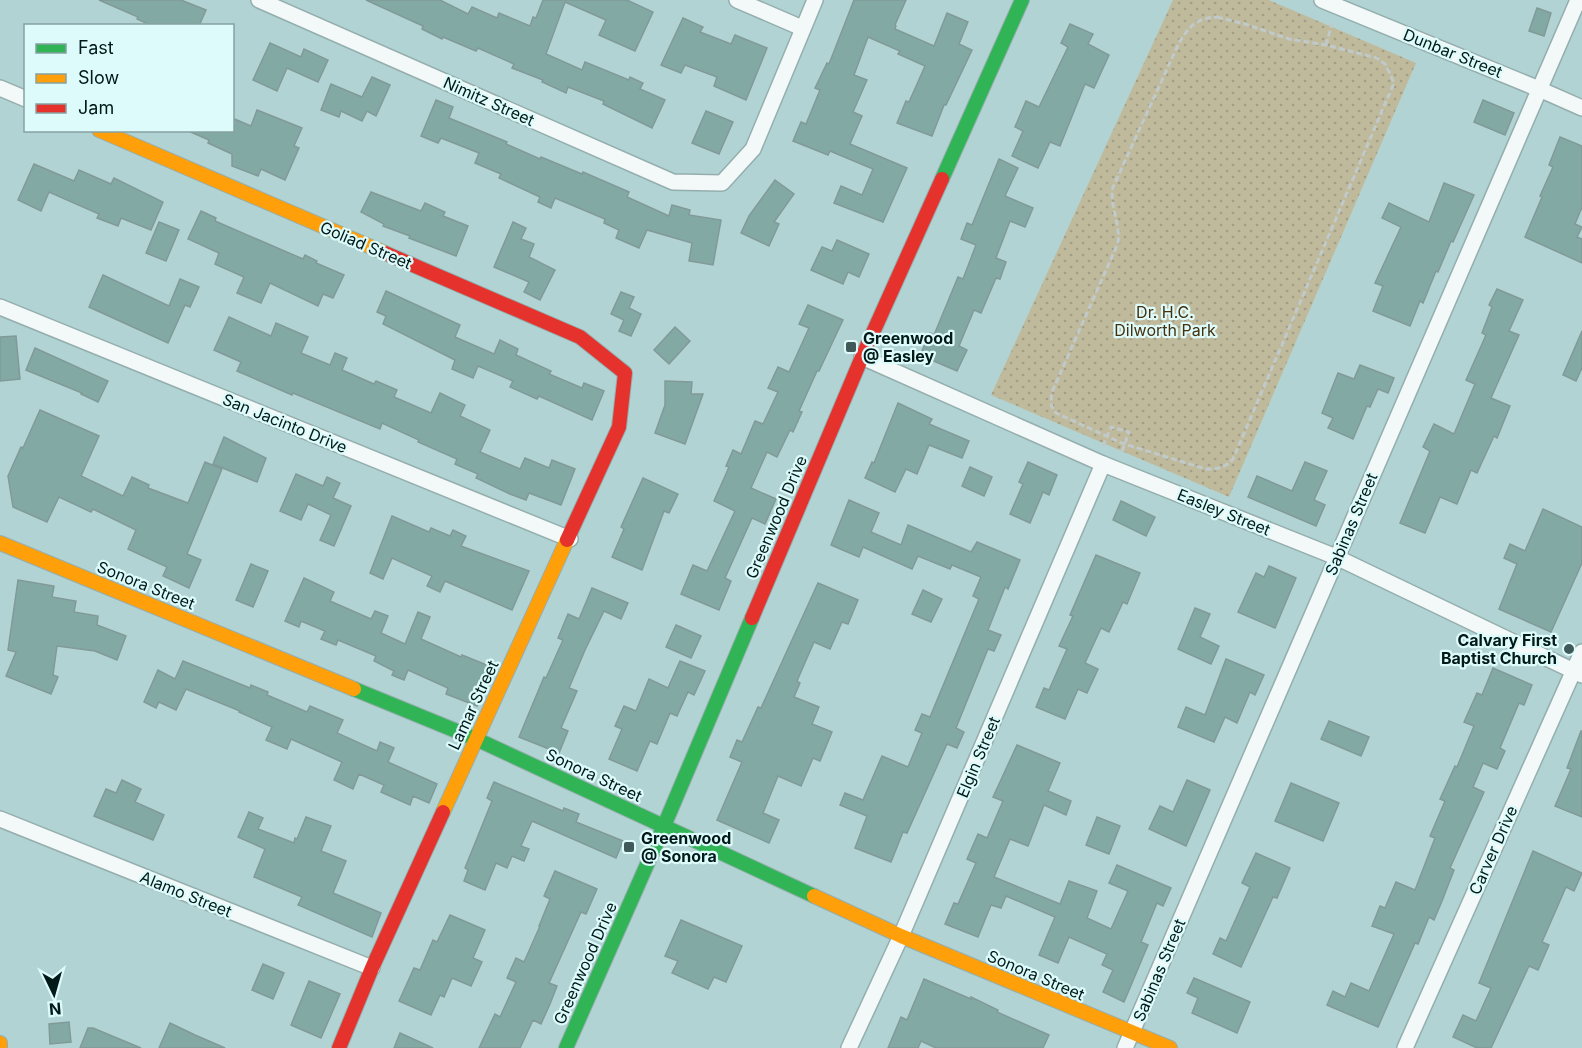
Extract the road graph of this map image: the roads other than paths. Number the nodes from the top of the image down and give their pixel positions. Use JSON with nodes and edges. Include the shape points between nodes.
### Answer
{"nodes":[{"id":1,"x":260,"y":0,"type":"edge"},
{"id":2,"x":737,"y":0,"type":"edge"},
{"id":3,"x":815,"y":0,"type":"edge"},
{"id":4,"x":1022,"y":0,"type":"edge"},
{"id":5,"x":1322,"y":0,"type":"edge"},
{"id":6,"x":1578,"y":0,"type":"edge"},
{"id":7,"x":802,"y":28,"type":"junction"},
{"id":8,"x":0,"y":88,"type":"edge"},
{"id":9,"x":1539,"y":89,"type":"junction"},
{"id":10,"x":24,"y":98,"type":"edge"},
{"id":11,"x":1582,"y":108,"type":"edge"},
{"id":12,"x":104,"y":132,"type":"edge"},
{"id":13,"x":0,"y":307,"type":"edge"},
{"id":14,"x":862,"y":357,"type":"junction"},
{"id":15,"x":625,"y":373,"type":"joint"},
{"id":16,"x":1103,"y":464,"type":"junction"},
{"id":17,"x":570,"y":539,"type":"junction"},
{"id":18,"x":0,"y":543,"type":"edge"},
{"id":19,"x":1336,"y":557,"type":"junction"},
{"id":20,"x":1582,"y":652,"type":"edge"},
{"id":21,"x":1578,"y":673,"type":"edge"},
{"id":22,"x":476,"y":739,"type":"junction"},
{"id":23,"x":0,"y":819,"type":"edge"},
{"id":24,"x":664,"y":826,"type":"junction"},
{"id":25,"x":901,"y":936,"type":"junction"},
{"id":26,"x":372,"y":968,"type":"junction"},
{"id":27,"x":1128,"y":1041,"type":"edge"},
{"id":28,"x":0,"y":1043,"type":"edge"},
{"id":29,"x":0,"y":1048,"type":"edge"},
{"id":30,"x":339,"y":1048,"type":"edge"},
{"id":31,"x":566,"y":1048,"type":"edge"},
{"id":32,"x":849,"y":1048,"type":"edge"},
{"id":33,"x":1170,"y":1048,"type":"edge"},
{"id":34,"x":1405,"y":1048,"type":"edge"}],
"edges":[{"from":1,"to":7,"type":"street","name":"Nimitz Street","via":[[673,182],[722,183],[753,149]]},
{"from":2,"to":7,"type":"street"},
{"from":3,"to":7,"type":"street"},
{"from":4,"to":14,"type":"street","name":"Greenwood Drive"},
{"from":5,"to":9,"type":"street","name":"Dunbar Street"},
{"from":6,"to":9,"type":"street","name":"Sabinas Street"},
{"from":8,"to":10,"type":"street"},
{"from":9,"to":11,"type":"street","name":"Dunbar Street"},
{"from":9,"to":19,"type":"street","name":"Sabinas Street"},
{"from":12,"to":15,"type":"street","name":"Goliad Street","via":[[580,337]]},
{"from":13,"to":17,"type":"street","name":"San Jacinto Drive"},
{"from":14,"to":16,"type":"street","name":"Easley Street"},
{"from":14,"to":24,"type":"street","name":"Greenwood Drive"},
{"from":15,"to":17,"type":"street","name":"Lamar Street","via":[[619,428]]},
{"from":16,"to":19,"type":"street","name":"Easley Street"},
{"from":16,"to":25,"type":"street","name":"Elgin Street"},
{"from":17,"to":22,"type":"street","name":"Lamar Street"},
{"from":18,"to":22,"type":"street","name":"Sonora Street"},
{"from":19,"to":21,"type":"street","name":"Easley Street"},
{"from":19,"to":27,"type":"street","name":"Sabinas Street"},
{"from":20,"to":21,"type":"street","name":"Carver Drive"},
{"from":21,"to":34,"type":"street","name":"Carver Drive"},
{"from":22,"to":24,"type":"street","name":"Sonora Street"},
{"from":22,"to":26,"type":"street","name":"Lamar Street"},
{"from":23,"to":26,"type":"street","name":"Alamo Street"},
{"from":24,"to":25,"type":"street","name":"Sonora Street"},
{"from":24,"to":31,"type":"street","name":"Greenwood Drive"},
{"from":25,"to":27,"type":"street","name":"Sonora Street"},
{"from":25,"to":32,"type":"street","name":"Elgin Street"},
{"from":26,"to":30,"type":"street","name":"Lamar Street"},
{"from":27,"to":33,"type":"street","name":"Sonora Street"},
{"from":28,"to":29,"type":"street"}]}
